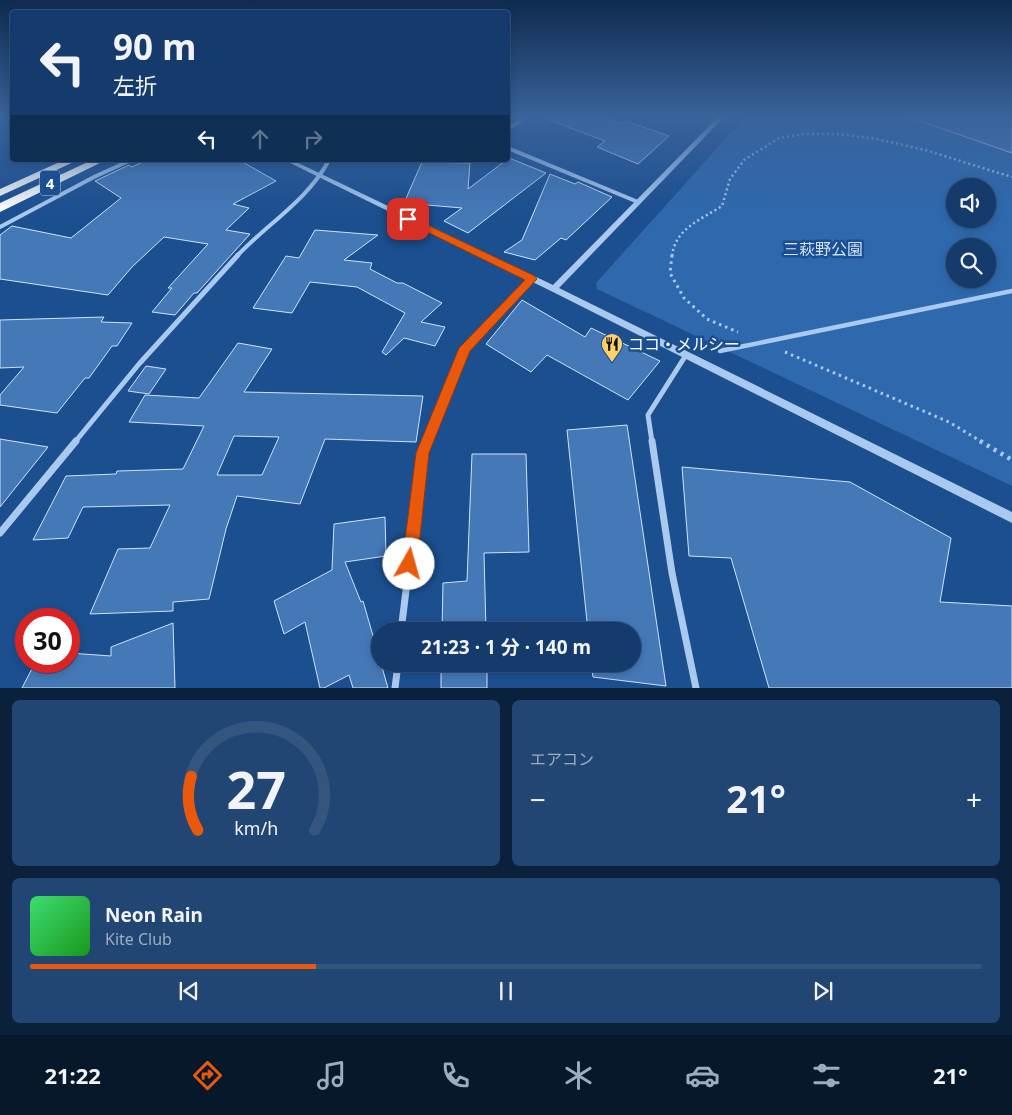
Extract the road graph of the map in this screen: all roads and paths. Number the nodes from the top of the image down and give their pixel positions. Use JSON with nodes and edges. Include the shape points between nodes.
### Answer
{"nodes":[{"id":1,"x":691,"y":148,"type":"edge"},
{"id":2,"x":763,"y":148,"type":"edge"},
{"id":3,"x":917,"y":148,"type":"edge"},
{"id":4,"x":510,"y":149,"type":"edge"},
{"id":5,"x":68,"y":162,"type":"edge"},
{"id":6,"x":97,"y":162,"type":"edge"},
{"id":7,"x":126,"y":162,"type":"edge"},
{"id":8,"x":291,"y":162,"type":"edge"},
{"id":9,"x":328,"y":162,"type":"edge"},
{"id":10,"x":320,"y":177,"type":"junction"},
{"id":11,"x":1012,"y":177,"type":"edge"},
{"id":12,"x":0,"y":193,"type":"edge"},
{"id":13,"x":638,"y":202,"type":"junction"},
{"id":14,"x":0,"y":208,"type":"edge"},
{"id":15,"x":0,"y":227,"type":"edge"},
{"id":16,"x":532,"y":279,"type":"junction"},
{"id":17,"x":554,"y":289,"type":"junction"},
{"id":18,"x":1012,"y":291,"type":"edge"},
{"id":19,"x":762,"y":342,"type":"junction"},
{"id":20,"x":720,"y":351,"type":"dead end"},
{"id":21,"x":686,"y":355,"type":"junction"},
{"id":22,"x":1012,"y":460,"type":"edge"},
{"id":23,"x":1012,"y":518,"type":"edge"},
{"id":24,"x":0,"y":533,"type":"edge"},
{"id":25,"x":402,"y":622,"type":"edge"},
{"id":26,"x":397,"y":672,"type":"edge"},
{"id":27,"x":396,"y":688,"type":"edge"},
{"id":28,"x":696,"y":688,"type":"edge"}],
"edges":[{"from":1,"to":13,"type":"street"},
{"from":2,"to":19,"type":"path","via":[[744,160],[730,180],[722,206],[680,234],[673,246],[670,274],[684,298],[707,319]]},
{"from":3,"to":11,"type":"path"},
{"from":4,"to":13,"type":"street"},
{"from":5,"to":12,"type":"highway","number":"4"},
{"from":6,"to":14,"type":"highway","number":"4"},
{"from":7,"to":15,"type":"street"},
{"from":8,"to":10,"type":"street"},
{"from":9,"to":10,"type":"street"},
{"from":10,"to":16,"type":"street"},
{"from":10,"to":24,"type":"street","via":[[284,214],[255,237],[139,364]]},
{"from":13,"to":17,"type":"street"},
{"from":16,"to":17,"type":"street"},
{"from":16,"to":25,"type":"street","via":[[465,348],[423,453]]},
{"from":17,"to":21,"type":"street"},
{"from":18,"to":19,"type":"street"},
{"from":19,"to":20,"type":"street"},
{"from":19,"to":22,"type":"path","via":[[949,422]]},
{"from":21,"to":23,"type":"street"},
{"from":21,"to":28,"type":"street","via":[[648,415],[672,573]]},
{"from":26,"to":27,"type":"street"}]}
